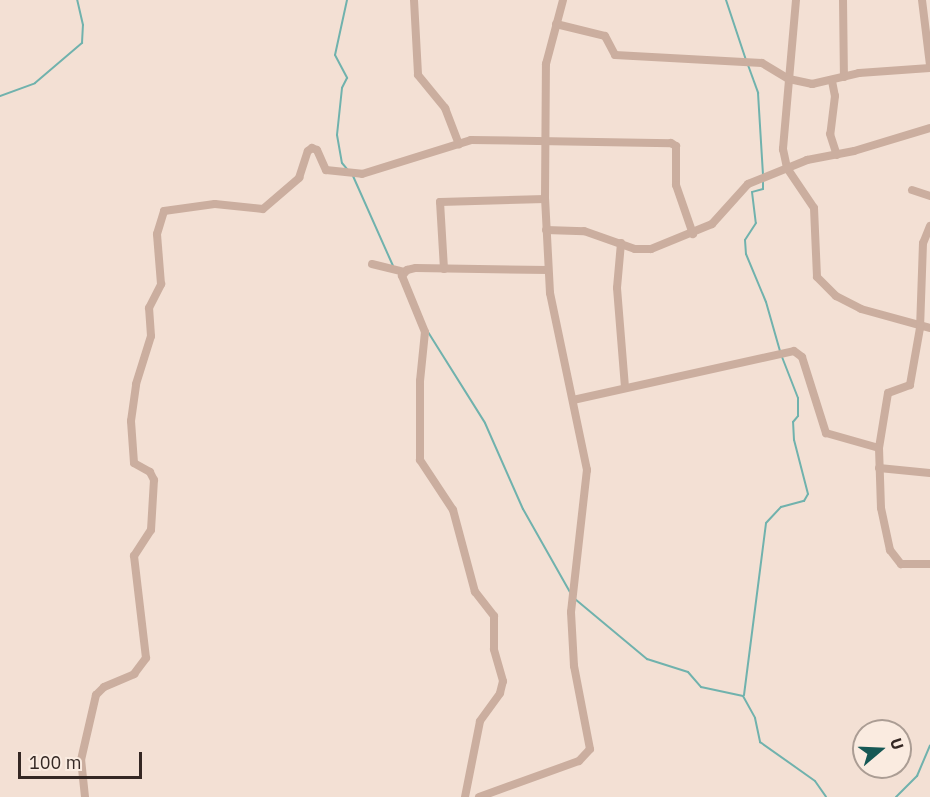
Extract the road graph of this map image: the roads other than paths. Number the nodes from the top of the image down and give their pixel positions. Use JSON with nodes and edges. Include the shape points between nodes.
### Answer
{"nodes":[{"id":1,"x":414,"y":0,"type":"edge"},
{"id":2,"x":563,"y":0,"type":"edge"},
{"id":3,"x":796,"y":0,"type":"edge"},
{"id":4,"x":843,"y":0,"type":"edge"},
{"id":5,"x":922,"y":0,"type":"edge"},
{"id":6,"x":927,"y":12,"type":"edge"},
{"id":7,"x":556,"y":24,"type":"junction"},
{"id":8,"x":930,"y":67,"type":"edge"},
{"id":9,"x":844,"y":77,"type":"junction"},
{"id":10,"x":789,"y":79,"type":"junction"},
{"id":11,"x":832,"y":81,"type":"junction"},
{"id":12,"x":930,"y":128,"type":"edge"},
{"id":13,"x":544,"y":143,"type":"junction"},
{"id":14,"x":459,"y":144,"type":"junction"},
{"id":15,"x":837,"y":154,"type":"junction"},
{"id":16,"x":788,"y":168,"type":"junction"},
{"id":17,"x":912,"y":190,"type":"dead end"},
{"id":18,"x":930,"y":196,"type":"edge"},
{"id":19,"x":545,"y":199,"type":"junction"},
{"id":20,"x":930,"y":226,"type":"edge"},
{"id":21,"x":546,"y":230,"type":"junction"},
{"id":22,"x":693,"y":234,"type":"junction"},
{"id":23,"x":621,"y":243,"type":"junction"},
{"id":24,"x":372,"y":264,"type":"dead end"},
{"id":25,"x":444,"y":269,"type":"junction"},
{"id":26,"x":548,"y":270,"type":"junction"},
{"id":27,"x":404,"y":272,"type":"junction"},
{"id":28,"x":920,"y":328,"type":"junction"},
{"id":29,"x":930,"y":328,"type":"edge"},
{"id":30,"x":625,"y":388,"type":"junction"},
{"id":31,"x":573,"y":400,"type":"junction"},
{"id":32,"x":879,"y":448,"type":"junction"},
{"id":33,"x":879,"y":468,"type":"junction"},
{"id":34,"x":930,"y":473,"type":"edge"},
{"id":35,"x":930,"y":564,"type":"edge"},
{"id":36,"x":85,"y":797,"type":"edge"},
{"id":37,"x":465,"y":797,"type":"edge"},
{"id":38,"x":479,"y":797,"type":"edge"}],
"edges":[{"from":1,"to":14,"type":"street","via":[[418,75],[445,108]]},
{"from":2,"to":7,"type":"street"},
{"from":3,"to":10,"type":"street"},
{"from":4,"to":9,"type":"street"},
{"from":5,"to":6,"type":"street"},
{"from":6,"to":8,"type":"street"},
{"from":7,"to":10,"type":"street","via":[[605,36],[615,55],[762,63]]},
{"from":7,"to":13,"type":"street","via":[[546,64]]},
{"from":8,"to":9,"type":"street"},
{"from":9,"to":11,"type":"street"},
{"from":10,"to":11,"type":"street","via":[[812,84]]},
{"from":10,"to":16,"type":"street","via":[[783,149]]},
{"from":11,"to":15,"type":"street","via":[[835,96],[830,134]]},
{"from":12,"to":15,"type":"street"},
{"from":13,"to":14,"type":"street","via":[[486,138]]},
{"from":13,"to":19,"type":"street"},
{"from":13,"to":22,"type":"street","via":[[674,143],[676,184]]},
{"from":14,"to":36,"type":"street","via":[[362,174],[326,170],[317,150],[312,148],[299,178],[263,209],[215,204],[162,214],[156,234],[160,284],[149,308],[150,336],[137,378],[131,421],[134,463],[150,472],[154,480],[151,530],[134,556],[146,658],[134,674],[104,687],[96,695],[81,760]]},
{"from":15,"to":16,"type":"street"},
{"from":16,"to":22,"type":"street","via":[[748,184],[712,224]]},
{"from":16,"to":28,"type":"street","via":[[813,202],[819,281],[861,309]]},
{"from":17,"to":18,"type":"street"},
{"from":19,"to":21,"type":"street"},
{"from":19,"to":25,"type":"street","via":[[440,202]]},
{"from":20,"to":28,"type":"street","via":[[920,271]]},
{"from":21,"to":23,"type":"street","via":[[584,231]]},
{"from":21,"to":26,"type":"street"},
{"from":22,"to":23,"type":"street","via":[[651,249]]},
{"from":23,"to":30,"type":"street","via":[[617,288]]},
{"from":24,"to":27,"type":"street"},
{"from":25,"to":26,"type":"street"},
{"from":25,"to":27,"type":"street","via":[[416,268]]},
{"from":26,"to":31,"type":"street","via":[[553,312]]},
{"from":27,"to":37,"type":"street","via":[[403,283],[425,332],[417,448],[427,474],[459,522],[475,592],[494,616],[494,649],[503,681],[500,693],[480,721]]},
{"from":28,"to":29,"type":"street"},
{"from":28,"to":32,"type":"street","via":[[910,385],[888,393]]},
{"from":30,"to":31,"type":"street"},
{"from":30,"to":32,"type":"street","via":[[794,351],[802,357],[826,433]]},
{"from":31,"to":38,"type":"street","via":[[587,470],[571,612],[574,666],[590,744],[588,753],[579,761]]},
{"from":32,"to":33,"type":"street"},
{"from":33,"to":34,"type":"street"},
{"from":33,"to":35,"type":"street","via":[[883,529],[894,559],[912,566]]}]}
